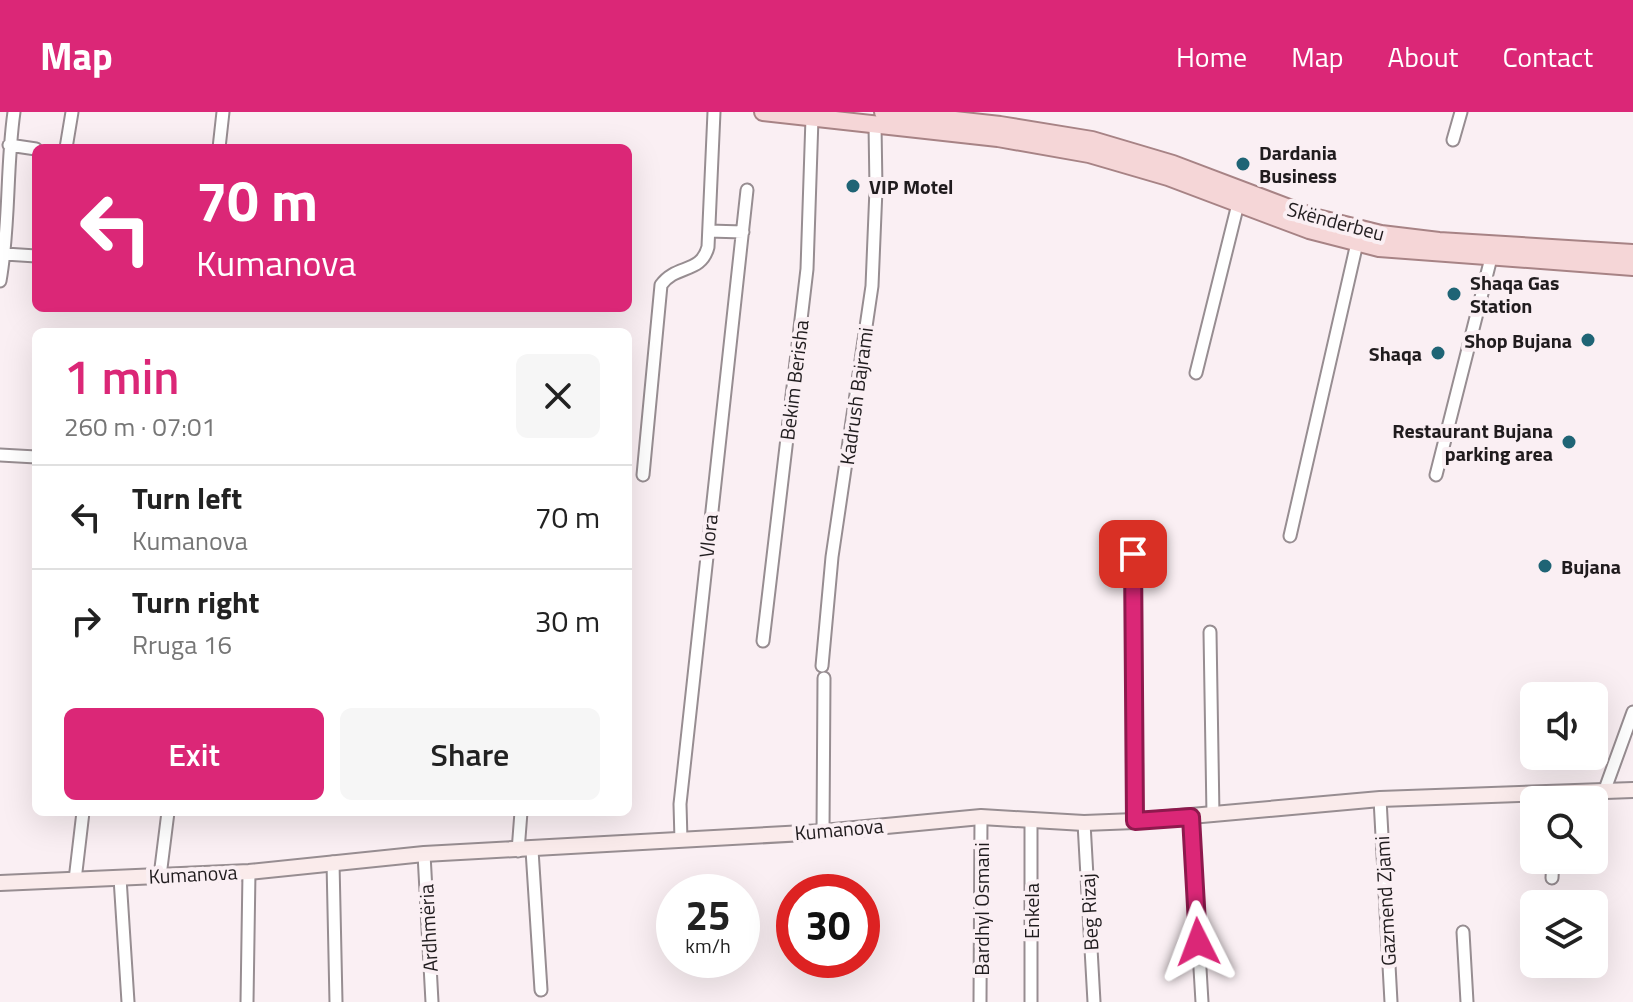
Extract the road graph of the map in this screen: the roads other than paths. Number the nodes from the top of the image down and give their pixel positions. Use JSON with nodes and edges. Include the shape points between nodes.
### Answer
{"nodes":[{"id":1,"x":14,"y":112,"type":"edge"},
{"id":2,"x":72,"y":112,"type":"edge"},
{"id":3,"x":223,"y":112,"type":"edge"},
{"id":4,"x":714,"y":112,"type":"edge"},
{"id":5,"x":763,"y":112,"type":"edge"},
{"id":6,"x":1461,"y":112,"type":"edge"},
{"id":7,"x":956,"y":116,"type":"edge"},
{"id":8,"x":812,"y":118,"type":"junction"},
{"id":9,"x":879,"y":119,"type":"edge"},
{"id":10,"x":1453,"y":140,"type":"dead end"},
{"id":11,"x":67,"y":144,"type":"edge"},
{"id":12,"x":219,"y":144,"type":"edge"},
{"id":13,"x":9,"y":145,"type":"junction"},
{"id":14,"x":32,"y":148,"type":"edge"},
{"id":15,"x":747,"y":190,"type":"dead end"},
{"id":16,"x":1238,"y":204,"type":"junction"},
{"id":17,"x":709,"y":231,"type":"junction"},
{"id":18,"x":743,"y":232,"type":"junction"},
{"id":19,"x":1357,"y":243,"type":"junction"},
{"id":20,"x":1633,"y":253,"type":"edge"},
{"id":21,"x":5,"y":254,"type":"junction"},
{"id":22,"x":32,"y":256,"type":"edge"},
{"id":23,"x":1491,"y":258,"type":"junction"},
{"id":24,"x":1633,"y":267,"type":"edge"},
{"id":25,"x":0,"y":281,"type":"edge"},
{"id":26,"x":1196,"y":373,"type":"dead end"},
{"id":27,"x":0,"y":455,"type":"edge"},
{"id":28,"x":32,"y":457,"type":"edge"},
{"id":29,"x":643,"y":475,"type":"dead end"},
{"id":30,"x":1436,"y":475,"type":"dead end"},
{"id":31,"x":1290,"y":536,"type":"dead end"},
{"id":32,"x":1133,"y":554,"type":"dead end"},
{"id":33,"x":1210,"y":632,"type":"dead end"},
{"id":34,"x":763,"y":641,"type":"dead end"},
{"id":35,"x":1633,"y":712,"type":"edge"},
{"id":36,"x":1606,"y":786,"type":"edge"},
{"id":37,"x":1633,"y":790,"type":"edge"},
{"id":38,"x":1608,"y":792,"type":"edge"},
{"id":39,"x":1520,"y":797,"type":"edge"},
{"id":40,"x":1380,"y":799,"type":"junction"},
{"id":41,"x":1213,"y":815,"type":"junction"},
{"id":42,"x":83,"y":816,"type":"edge"},
{"id":43,"x":168,"y":816,"type":"edge"},
{"id":44,"x":521,"y":816,"type":"edge"},
{"id":45,"x":981,"y":817,"type":"junction"},
{"id":46,"x":1191,"y":817,"type":"junction"},
{"id":47,"x":1031,"y":820,"type":"junction"},
{"id":48,"x":1135,"y":821,"type":"junction"},
{"id":49,"x":1084,"y":823,"type":"junction"},
{"id":50,"x":823,"y":832,"type":"junction"},
{"id":51,"x":681,"y":840,"type":"junction"},
{"id":52,"x":525,"y":850,"type":"junction"},
{"id":53,"x":424,"y":854,"type":"junction"},
{"id":54,"x":333,"y":862,"type":"junction"},
{"id":55,"x":249,"y":872,"type":"junction"},
{"id":56,"x":1552,"y":874,"type":"edge"},
{"id":57,"x":160,"y":876,"type":"junction"},
{"id":58,"x":120,"y":878,"type":"junction"},
{"id":59,"x":1552,"y":878,"type":"dead end"},
{"id":60,"x":75,"y":880,"type":"junction"},
{"id":61,"x":0,"y":883,"type":"edge"},
{"id":62,"x":1463,"y":932,"type":"dead end"},
{"id":63,"x":541,"y":990,"type":"dead end"},
{"id":64,"x":128,"y":1002,"type":"edge"},
{"id":65,"x":247,"y":1002,"type":"edge"},
{"id":66,"x":336,"y":1002,"type":"edge"},
{"id":67,"x":432,"y":1002,"type":"edge"},
{"id":68,"x":980,"y":1002,"type":"edge"},
{"id":69,"x":1031,"y":1002,"type":"edge"},
{"id":70,"x":1094,"y":1002,"type":"edge"},
{"id":71,"x":1202,"y":1002,"type":"edge"},
{"id":72,"x":1391,"y":1002,"type":"edge"},
{"id":73,"x":1467,"y":1002,"type":"edge"}],
"edges":[{"from":1,"to":13,"type":"street"},
{"from":2,"to":11,"type":"street"},
{"from":3,"to":12,"type":"street"},
{"from":4,"to":17,"type":"street"},
{"from":5,"to":8,"type":"main road","name":"Skënderbeu"},
{"from":6,"to":10,"type":"street"},
{"from":7,"to":9,"type":"main road","name":"Skënderbeu"},
{"from":7,"to":20,"type":"main road","name":"Skënderbeu","via":[[1092,140],[1313,217],[1381,234]]},
{"from":8,"to":9,"type":"main road","name":"Skënderbeu"},
{"from":8,"to":34,"type":"street","name":"Bekim Berisha","via":[[807,269]]},
{"from":9,"to":16,"type":"main road","name":"Skënderbeu","via":[[1089,154]]},
{"from":9,"to":50,"type":"street","name":"Kadrush Bajrami","via":[[872,286],[832,557],[823,672]]},
{"from":13,"to":14,"type":"street"},
{"from":13,"to":21,"type":"street"},
{"from":15,"to":18,"type":"street","name":"Vlora"},
{"from":16,"to":19,"type":"main road","name":"Skënderbeu"},
{"from":16,"to":26,"type":"street"},
{"from":17,"to":18,"type":"street"},
{"from":17,"to":29,"type":"street","via":[[705,259],[668,275],[661,285]]},
{"from":18,"to":51,"type":"street","name":"Vlora","via":[[680,804]]},
{"from":19,"to":23,"type":"main road","name":"Skënderbeu"},
{"from":19,"to":31,"type":"street","name":"Skënderbeu"},
{"from":21,"to":22,"type":"street"},
{"from":21,"to":25,"type":"street"},
{"from":23,"to":24,"type":"main road","name":"Skënderbeu"},
{"from":23,"to":30,"type":"street"},
{"from":27,"to":28,"type":"street"},
{"from":32,"to":48,"type":"street"},
{"from":33,"to":41,"type":"street"},
{"from":35,"to":36,"type":"street"},
{"from":37,"to":38,"type":"main road","name":"Kumanova"},
{"from":39,"to":40,"type":"main road","name":"Kumanova"},
{"from":40,"to":41,"type":"main road","name":"Kumanova"},
{"from":40,"to":72,"type":"street","name":"Gazmend Zjami"},
{"from":41,"to":46,"type":"main road","name":"Kumanova"},
{"from":42,"to":60,"type":"street"},
{"from":43,"to":57,"type":"street"},
{"from":44,"to":52,"type":"street"},
{"from":45,"to":47,"type":"main road","name":"Kumanova"},
{"from":45,"to":50,"type":"main road","name":"Kumanova"},
{"from":45,"to":68,"type":"street","name":"Bardhyl Osmani"},
{"from":46,"to":48,"type":"main road","name":"Kumanova"},
{"from":46,"to":71,"type":"street"},
{"from":47,"to":49,"type":"main road","name":"Kumanova"},
{"from":47,"to":69,"type":"street","name":"Enkela"},
{"from":48,"to":49,"type":"main road","name":"Kumanova"},
{"from":49,"to":70,"type":"street","name":"Beg Rizaj"},
{"from":50,"to":51,"type":"main road","name":"Kumanova"},
{"from":51,"to":52,"type":"main road","name":"Kumanova"},
{"from":52,"to":53,"type":"main road","name":"Kumanova"},
{"from":52,"to":63,"type":"street"},
{"from":53,"to":54,"type":"main road","name":"Kumanova"},
{"from":53,"to":67,"type":"street","name":"Ardhmëria"},
{"from":54,"to":55,"type":"main road","name":"Kumanova"},
{"from":54,"to":66,"type":"street"},
{"from":55,"to":57,"type":"main road","name":"Kumanova"},
{"from":55,"to":65,"type":"street"},
{"from":56,"to":59,"type":"street"},
{"from":57,"to":58,"type":"main road","name":"Kumanova"},
{"from":58,"to":60,"type":"main road","name":"Kumanova"},
{"from":58,"to":64,"type":"street"},
{"from":60,"to":61,"type":"main road","name":"Kumanova"},
{"from":62,"to":73,"type":"street"}]}
